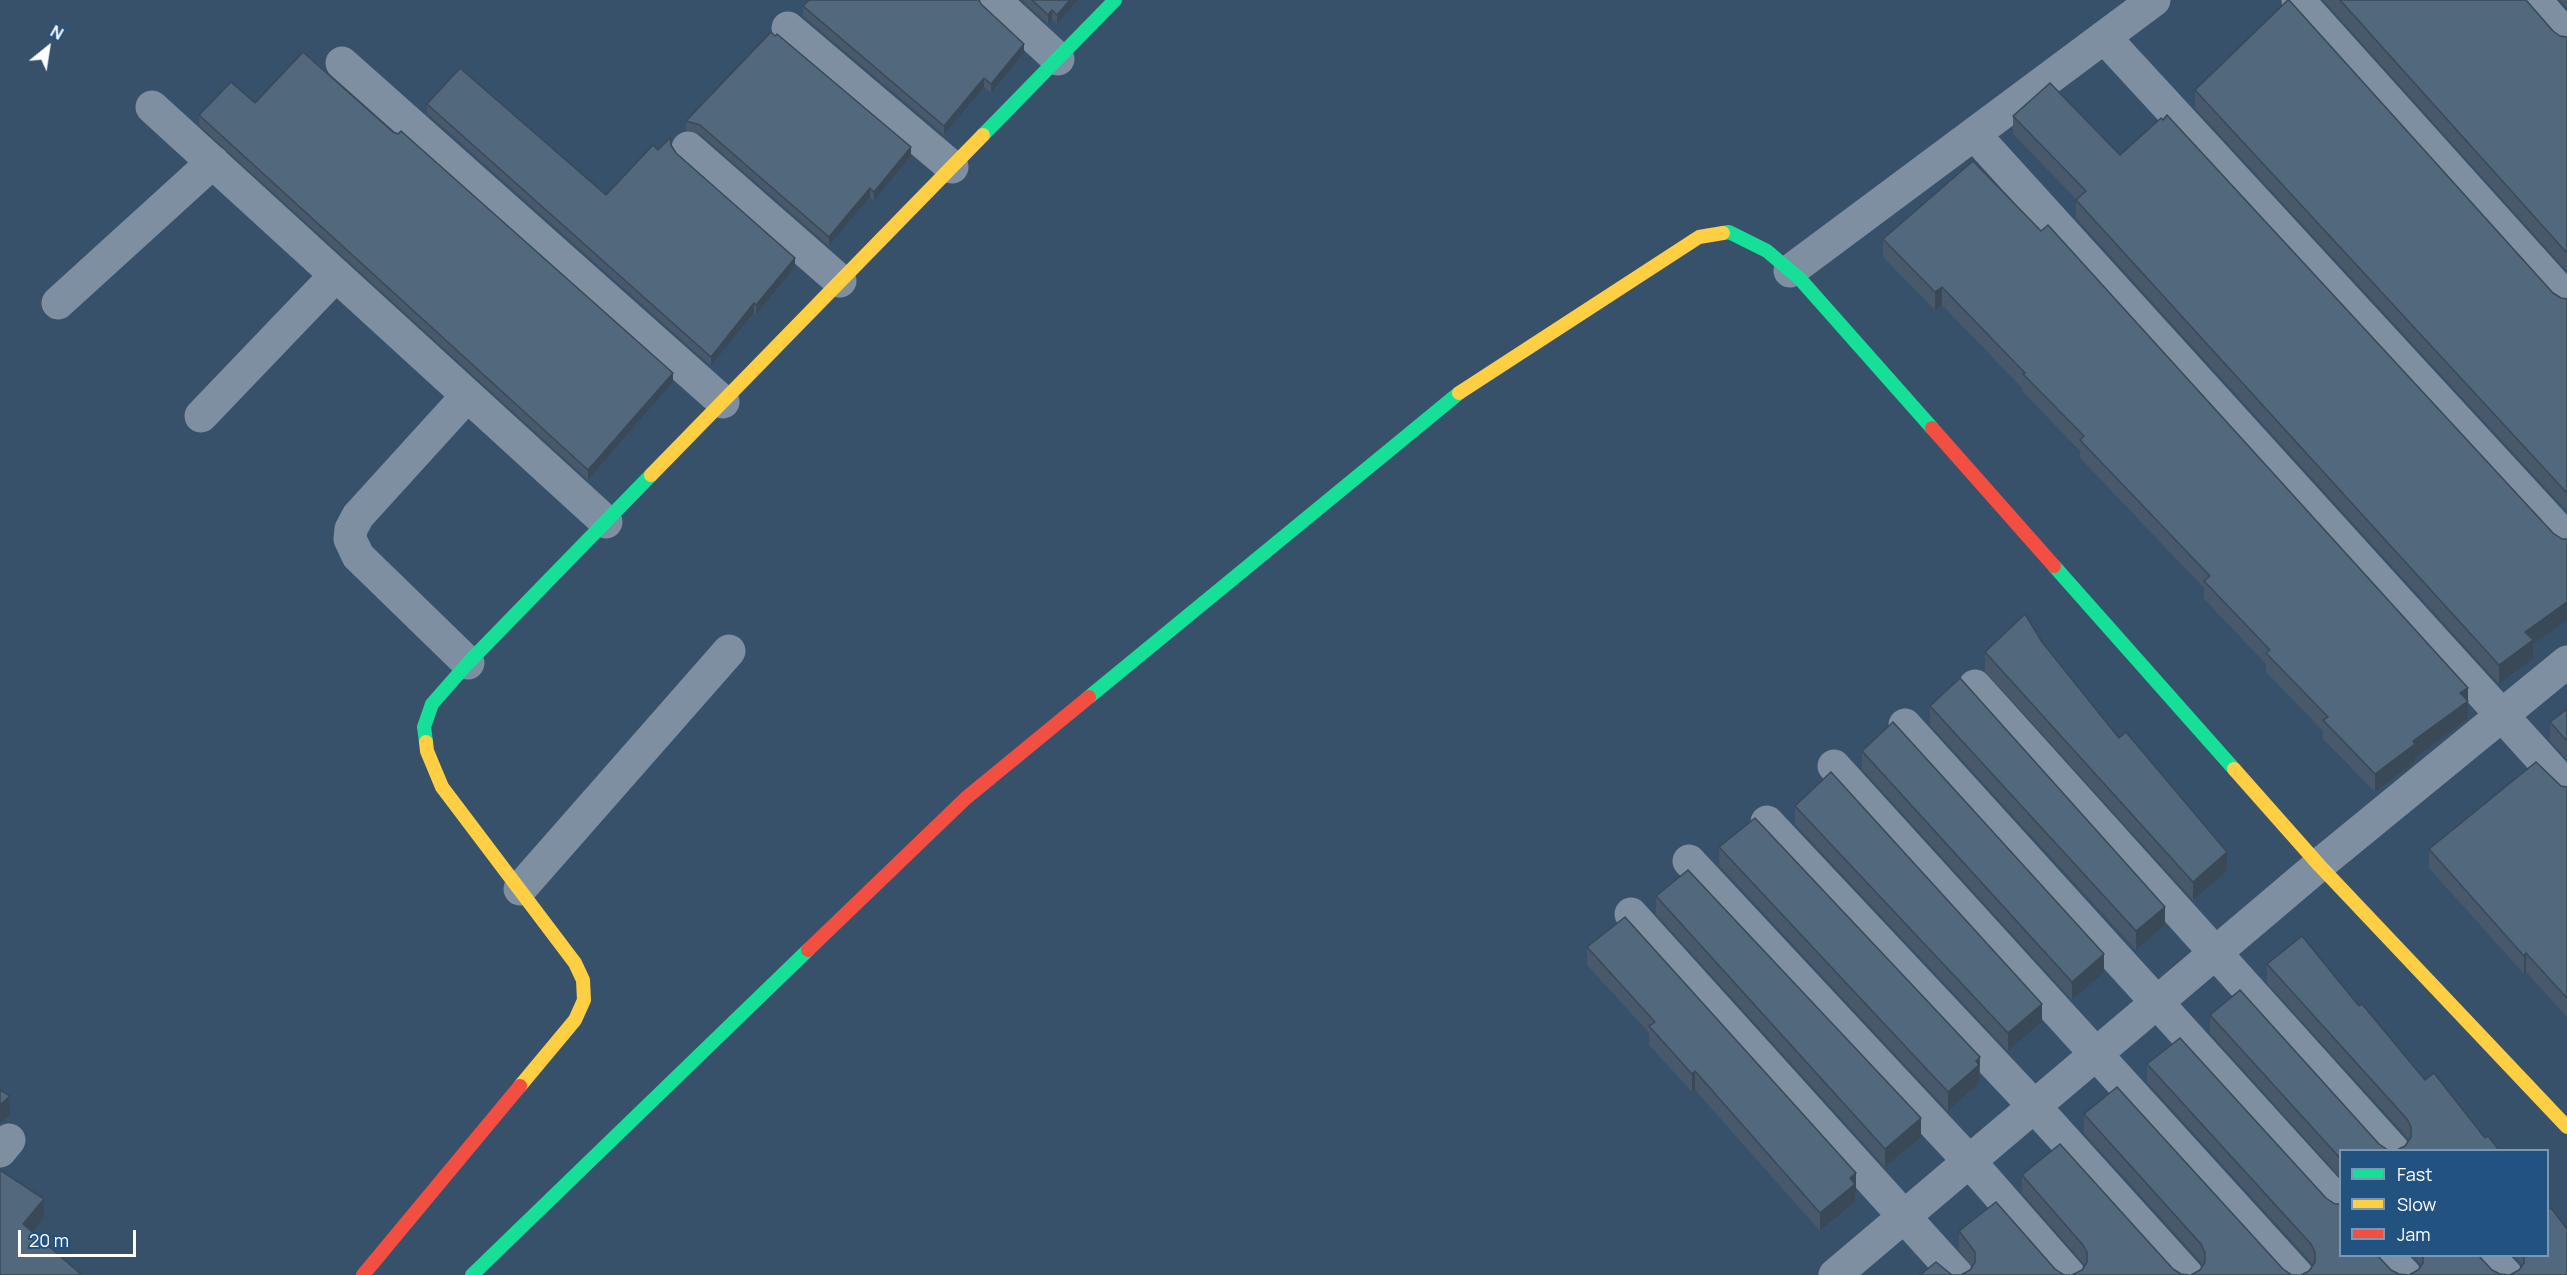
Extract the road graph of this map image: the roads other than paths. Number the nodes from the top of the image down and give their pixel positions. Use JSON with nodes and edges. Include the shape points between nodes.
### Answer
{"nodes":[{"id":1,"x":994,"y":0,"type":"edge"},
{"id":2,"x":1115,"y":0,"type":"edge"},
{"id":3,"x":2154,"y":0,"type":"edge"},
{"id":4,"x":2298,"y":0,"type":"edge"},
{"id":5,"x":2535,"y":0,"type":"edge"},
{"id":6,"x":788,"y":28,"type":"dead end"},
{"id":7,"x":2104,"y":37,"type":"junction"},
{"id":8,"x":2567,"y":37,"type":"edge"},
{"id":9,"x":1058,"y":58,"type":"junction"},
{"id":10,"x":342,"y":63,"type":"dead end"},
{"id":11,"x":152,"y":107,"type":"dead end"},
{"id":12,"x":1974,"y":134,"type":"junction"},
{"id":13,"x":688,"y":148,"type":"dead end"},
{"id":14,"x":213,"y":162,"type":"junction"},
{"id":15,"x":952,"y":167,"type":"junction"},
{"id":16,"x":1790,"y":271,"type":"junction"},
{"id":17,"x":336,"y":275,"type":"junction"},
{"id":18,"x":840,"y":281,"type":"junction"},
{"id":19,"x":2567,"y":299,"type":"edge"},
{"id":20,"x":58,"y":303,"type":"dead end"},
{"id":21,"x":467,"y":396,"type":"junction"},
{"id":22,"x":723,"y":402,"type":"junction"},
{"id":23,"x":201,"y":416,"type":"dead end"},
{"id":24,"x":606,"y":522,"type":"junction"},
{"id":25,"x":2567,"y":539,"type":"edge"},
{"id":26,"x":729,"y":651,"type":"dead end"},
{"id":27,"x":2567,"y":662,"type":"edge"},
{"id":28,"x":468,"y":663,"type":"junction"},
{"id":29,"x":1975,"y":686,"type":"dead end"},
{"id":30,"x":2503,"y":715,"type":"junction"},
{"id":31,"x":1905,"y":725,"type":"dead end"},
{"id":32,"x":1834,"y":766,"type":"dead end"},
{"id":33,"x":2567,"y":787,"type":"edge"},
{"id":34,"x":1767,"y":822,"type":"dead end"},
{"id":35,"x":1689,"y":861,"type":"dead end"},
{"id":36,"x":2319,"y":865,"type":"junction"},
{"id":37,"x":520,"y":890,"type":"junction"},
{"id":38,"x":1631,"y":914,"type":"dead end"},
{"id":39,"x":2214,"y":954,"type":"junction"},
{"id":40,"x":2158,"y":1001,"type":"junction"},
{"id":41,"x":2095,"y":1054,"type":"junction"},
{"id":42,"x":2034,"y":1107,"type":"junction"},
{"id":43,"x":2567,"y":1127,"type":"edge"},
{"id":44,"x":2392,"y":1149,"type":"edge"},
{"id":45,"x":1969,"y":1161,"type":"junction"},
{"id":46,"x":2339,"y":1203,"type":"edge"},
{"id":47,"x":1903,"y":1217,"type":"junction"},
{"id":48,"x":2388,"y":1257,"type":"edge"},
{"id":49,"x":2489,"y":1257,"type":"edge"},
{"id":50,"x":363,"y":1275,"type":"edge"},
{"id":51,"x":472,"y":1275,"type":"edge"},
{"id":52,"x":1835,"y":1275,"type":"edge"},
{"id":53,"x":1957,"y":1275,"type":"edge"},
{"id":54,"x":2069,"y":1275,"type":"edge"},
{"id":55,"x":2187,"y":1275,"type":"edge"},
{"id":56,"x":2297,"y":1275,"type":"edge"},
{"id":57,"x":2405,"y":1275,"type":"edge"},
{"id":58,"x":2506,"y":1275,"type":"edge"}],
"edges":[{"from":1,"to":9,"type":"street"},
{"from":2,"to":9,"type":"street"},
{"from":3,"to":7,"type":"street"},
{"from":4,"to":19,"type":"street"},
{"from":5,"to":8,"type":"street"},
{"from":6,"to":15,"type":"street"},
{"from":7,"to":12,"type":"street"},
{"from":7,"to":25,"type":"street"},
{"from":9,"to":15,"type":"street"},
{"from":10,"to":22,"type":"street"},
{"from":11,"to":14,"type":"street"},
{"from":12,"to":16,"type":"street"},
{"from":12,"to":30,"type":"street"},
{"from":13,"to":18,"type":"street"},
{"from":14,"to":17,"type":"street"},
{"from":14,"to":20,"type":"street"},
{"from":15,"to":18,"type":"street"},
{"from":16,"to":36,"type":"street"},
{"from":16,"to":51,"type":"street","via":[[1767,251],[1729,232],[1699,237],[1452,397],[966,798]]},
{"from":17,"to":21,"type":"street"},
{"from":17,"to":23,"type":"street"},
{"from":18,"to":22,"type":"street"},
{"from":21,"to":24,"type":"street"},
{"from":21,"to":28,"type":"street","via":[[358,516],[350,539],[358,556]]},
{"from":22,"to":24,"type":"street"},
{"from":24,"to":28,"type":"street"},
{"from":26,"to":37,"type":"street"},
{"from":27,"to":30,"type":"street"},
{"from":28,"to":37,"type":"street","via":[[432,704],[424,727],[427,751],[442,787]]},
{"from":29,"to":39,"type":"street"},
{"from":30,"to":33,"type":"street"},
{"from":30,"to":36,"type":"street"},
{"from":31,"to":40,"type":"street"},
{"from":32,"to":41,"type":"street"},
{"from":34,"to":42,"type":"street"},
{"from":35,"to":45,"type":"street"},
{"from":36,"to":39,"type":"street"},
{"from":36,"to":43,"type":"street"},
{"from":37,"to":50,"type":"street","via":[[575,963],[583,980],[585,1000],[575,1020]]},
{"from":38,"to":47,"type":"street"},
{"from":39,"to":40,"type":"street"},
{"from":39,"to":44,"type":"street"},
{"from":40,"to":41,"type":"street"},
{"from":40,"to":46,"type":"street"},
{"from":41,"to":42,"type":"street"},
{"from":41,"to":56,"type":"street"},
{"from":42,"to":45,"type":"street"},
{"from":42,"to":55,"type":"street"},
{"from":45,"to":47,"type":"street"},
{"from":45,"to":54,"type":"street"},
{"from":47,"to":52,"type":"street"},
{"from":47,"to":53,"type":"street"},
{"from":48,"to":57,"type":"street"},
{"from":49,"to":58,"type":"street"}]}
